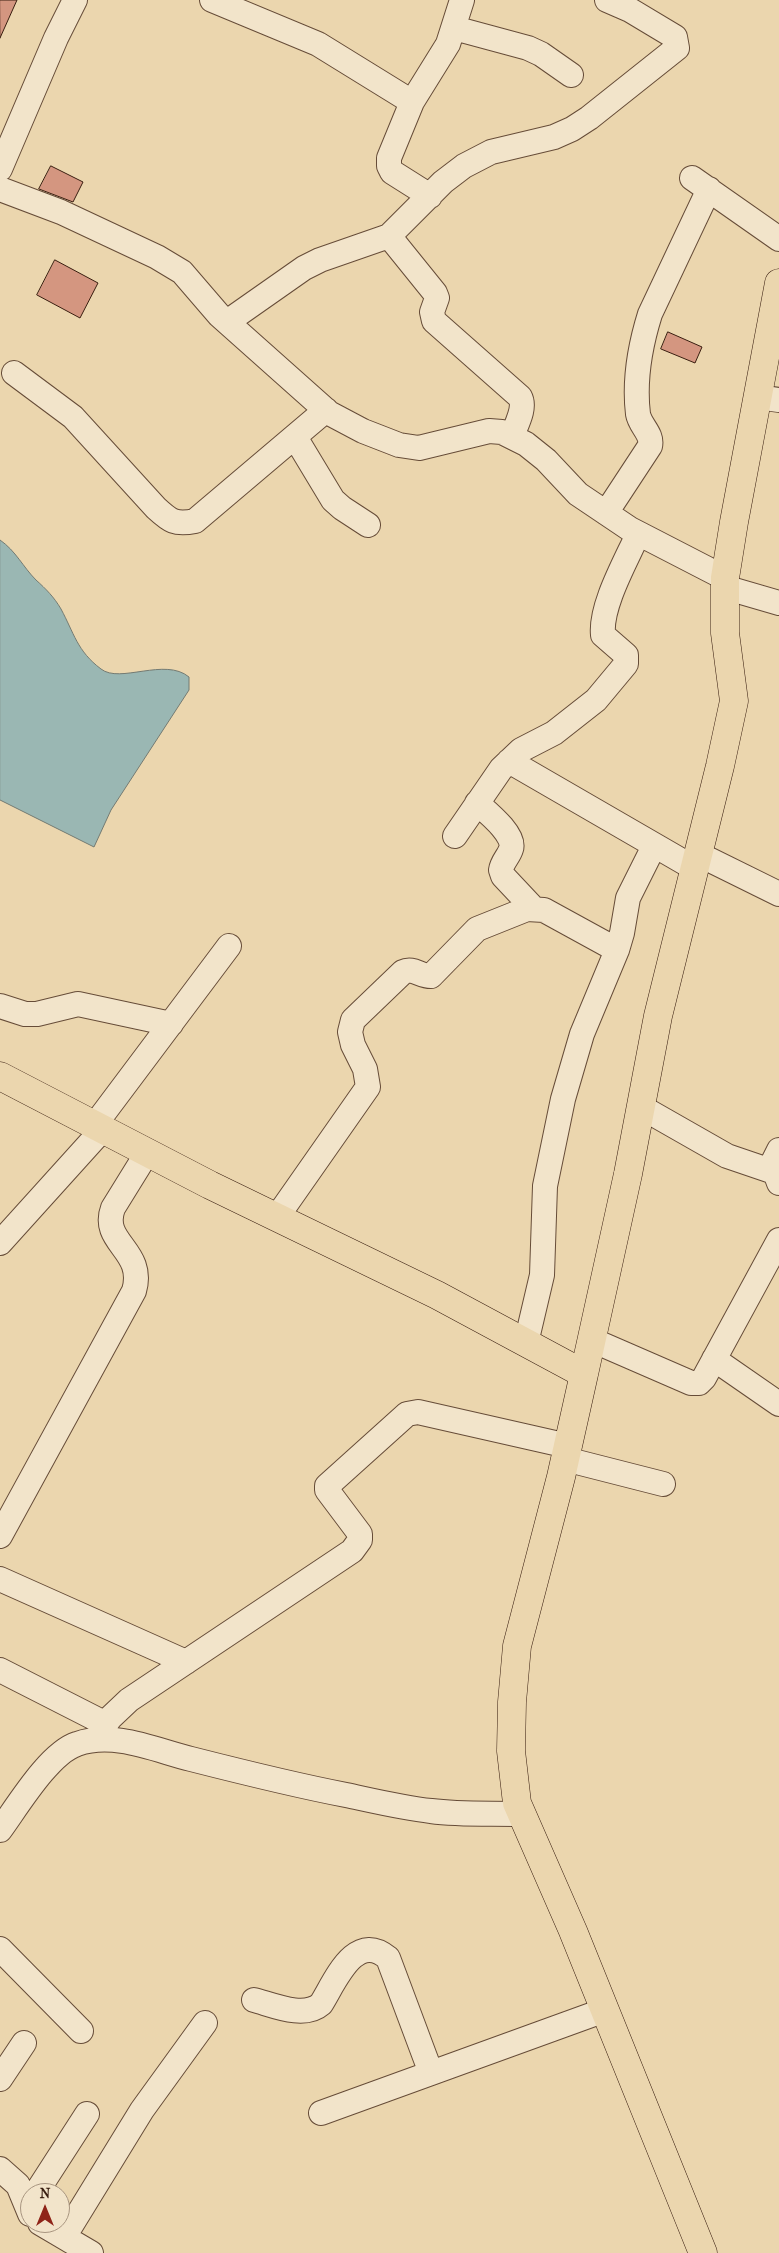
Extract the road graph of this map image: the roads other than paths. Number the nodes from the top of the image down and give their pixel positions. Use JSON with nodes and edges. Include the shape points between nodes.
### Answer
{"nodes":[{"id":1,"x":75,"y":0,"type":"edge"},
{"id":2,"x":212,"y":0,"type":"edge"},
{"id":3,"x":462,"y":0,"type":"edge"},
{"id":4,"x":607,"y":0,"type":"edge"},
{"id":5,"x":454,"y":28,"type":"junction"},
{"id":6,"x":570,"y":74,"type":"dead end"},
{"id":7,"x":412,"y":102,"type":"junction"},
{"id":8,"x":0,"y":169,"type":"edge"},
{"id":9,"x":0,"y":189,"type":"edge"},
{"id":10,"x":430,"y":196,"type":"junction"},
{"id":11,"x":389,"y":236,"type":"junction"},
{"id":12,"x":779,"y":239,"type":"edge"},
{"id":13,"x":779,"y":283,"type":"edge"},
{"id":14,"x":227,"y":322,"type":"junction"},
{"id":15,"x":14,"y":373,"type":"dead end"},
{"id":16,"x":769,"y":399,"type":"edge"},
{"id":17,"x":326,"y":410,"type":"junction"},
{"id":18,"x":512,"y":436,"type":"junction"},
{"id":19,"x":295,"y":438,"type":"junction"},
{"id":20,"x":606,"y":513,"type":"junction"},
{"id":21,"x":368,"y":525,"type":"dead end"},
{"id":22,"x":638,"y":534,"type":"junction"},
{"id":23,"x":725,"y":583,"type":"junction"},
{"id":24,"x":779,"y":603,"type":"edge"},
{"id":25,"x":509,"y":761,"type":"junction"},
{"id":26,"x":477,"y":803,"type":"junction"},
{"id":27,"x":454,"y":836,"type":"dead end"},
{"id":28,"x":654,"y":846,"type":"junction"},
{"id":29,"x":696,"y":861,"type":"junction"},
{"id":30,"x":779,"y":894,"type":"edge"},
{"id":31,"x":534,"y":908,"type":"junction"},
{"id":32,"x":229,"y":946,"type":"dead end"},
{"id":33,"x":617,"y":950,"type":"junction"},
{"id":34,"x":0,"y":1006,"type":"edge"},
{"id":35,"x":171,"y":1024,"type":"junction"},
{"id":36,"x":0,"y":1076,"type":"edge"},
{"id":37,"x":641,"y":1107,"type":"junction"},
{"id":38,"x":98,"y":1128,"type":"junction"},
{"id":39,"x":147,"y":1153,"type":"junction"},
{"id":40,"x":777,"y":1168,"type":"edge"},
{"id":41,"x":276,"y":1217,"type":"junction"},
{"id":42,"x":779,"y":1240,"type":"edge"},
{"id":43,"x":0,"y":1243,"type":"edge"},
{"id":44,"x":592,"y":1340,"type":"junction"},
{"id":45,"x":526,"y":1343,"type":"junction"},
{"id":46,"x":714,"y":1359,"type":"junction"},
{"id":47,"x":584,"y":1374,"type":"junction"},
{"id":48,"x":779,"y":1404,"type":"edge"},
{"id":49,"x":566,"y":1452,"type":"junction"},
{"id":50,"x":663,"y":1484,"type":"dead end"},
{"id":51,"x":0,"y":1536,"type":"edge"},
{"id":52,"x":0,"y":1579,"type":"edge"},
{"id":53,"x":186,"y":1662,"type":"junction"},
{"id":54,"x":0,"y":1670,"type":"edge"},
{"id":55,"x":101,"y":1732,"type":"junction"},
{"id":56,"x":522,"y":1814,"type":"junction"},
{"id":57,"x":0,"y":1830,"type":"edge"},
{"id":58,"x":0,"y":1949,"type":"edge"},
{"id":59,"x":254,"y":2000,"type":"dead end"},
{"id":60,"x":605,"y":2010,"type":"junction"},
{"id":61,"x":205,"y":2023,"type":"dead end"},
{"id":62,"x":81,"y":2031,"type":"dead end"},
{"id":63,"x":24,"y":2043,"type":"dead end"},
{"id":64,"x":431,"y":2073,"type":"junction"},
{"id":65,"x":0,"y":2079,"type":"edge"},
{"id":66,"x":321,"y":2113,"type":"dead end"},
{"id":67,"x":86,"y":2114,"type":"dead end"},
{"id":68,"x":0,"y":2169,"type":"edge"},
{"id":69,"x":47,"y":2183,"type":"edge"},
{"id":70,"x":20,"y":2188,"type":"edge"},
{"id":71,"x":60,"y":2233,"type":"edge"},
{"id":72,"x":64,"y":2237,"type":"junction"},
{"id":73,"x":91,"y":2253,"type":"edge"},
{"id":74,"x":703,"y":2253,"type":"edge"}],
"edges":[{"from":1,"to":8,"type":"street"},
{"from":2,"to":7,"type":"street","via":[[318,44]]},
{"from":3,"to":5,"type":"street"},
{"from":4,"to":10,"type":"street","via":[[675,37],[677,48],[572,129],[554,137],[491,152],[464,166]]},
{"from":5,"to":6,"type":"street","via":[[528,48]]},
{"from":5,"to":7,"type":"street","via":[[438,64]]},
{"from":7,"to":10,"type":"street","via":[[389,158],[389,166],[392,172]]},
{"from":9,"to":14,"type":"street","via":[[61,212],[174,267]]},
{"from":10,"to":11,"type":"street"},
{"from":11,"to":14,"type":"street","via":[[304,268]]},
{"from":11,"to":18,"type":"street","via":[[435,293],[434,321],[520,396],[522,408]]},
{"from":12,"to":20,"type":"street","via":[[701,183],[643,336],[639,358],[638,414],[650,436],[650,446]]},
{"from":13,"to":16,"type":"main road"},
{"from":14,"to":17,"type":"street"},
{"from":15,"to":19,"type":"street","via":[[74,417],[156,508],[169,520],[182,524],[195,521]]},
{"from":16,"to":23,"type":"main road","via":[[734,522]]},
{"from":17,"to":18,"type":"street","via":[[399,446],[419,448],[489,431]]},
{"from":17,"to":19,"type":"street"},
{"from":18,"to":20,"type":"street","via":[[533,449],[578,494]]},
{"from":19,"to":21,"type":"street","via":[[333,500]]},
{"from":20,"to":22,"type":"street"},
{"from":22,"to":23,"type":"street"},
{"from":22,"to":25,"type":"street","via":[[604,612],[602,626],[603,635],[626,655],[626,664],[596,700]]},
{"from":23,"to":24,"type":"street"},
{"from":23,"to":29,"type":"main road","via":[[725,633],[734,701]]},
{"from":25,"to":26,"type":"street"},
{"from":25,"to":28,"type":"street"},
{"from":26,"to":27,"type":"street"},
{"from":26,"to":31,"type":"street","via":[[508,834],[512,842],[501,870],[503,876]]},
{"from":28,"to":29,"type":"street"},
{"from":28,"to":33,"type":"street","via":[[628,898]]},
{"from":29,"to":30,"type":"street"},
{"from":29,"to":37,"type":"main road","via":[[658,1016]]},
{"from":31,"to":33,"type":"street","via":[[544,910]]},
{"from":31,"to":41,"type":"street","via":[[477,929],[431,976],[412,970],[402,972],[353,1020],[350,1032],[365,1068],[368,1087]]},
{"from":32,"to":35,"type":"street"},
{"from":33,"to":45,"type":"street","via":[[582,1034],[563,1099],[545,1186],[542,1275]]},
{"from":34,"to":35,"type":"street","via":[[24,1014],[37,1014],[78,1004]]},
{"from":35,"to":38,"type":"street"},
{"from":36,"to":38,"type":"main road"},
{"from":37,"to":40,"type":"street","via":[[727,1156]]},
{"from":37,"to":44,"type":"main road"},
{"from":38,"to":39,"type":"main road"},
{"from":38,"to":43,"type":"street"},
{"from":39,"to":41,"type":"main road"},
{"from":39,"to":51,"type":"street","via":[[110,1216],[111,1231],[128,1254],[136,1278]]},
{"from":41,"to":45,"type":"main road","via":[[437,1295]]},
{"from":42,"to":46,"type":"street"},
{"from":44,"to":46,"type":"street","via":[[691,1383],[704,1378]]},
{"from":44,"to":47,"type":"main road"},
{"from":45,"to":47,"type":"main road"},
{"from":46,"to":48,"type":"street"},
{"from":47,"to":49,"type":"main road"},
{"from":49,"to":50,"type":"street"},
{"from":49,"to":53,"type":"street","via":[[418,1412],[407,1414],[327,1486],[360,1534],[360,1540],[352,1551]]},
{"from":49,"to":56,"type":"main road","via":[[516,1646],[511,1751],[516,1803]]},
{"from":52,"to":53,"type":"street"},
{"from":53,"to":55,"type":"street","via":[[129,1700]]},
{"from":54,"to":55,"type":"street"},
{"from":55,"to":56,"type":"street","via":[[106,1739],[334,1792],[432,1811]]},
{"from":55,"to":57,"type":"street","via":[[75,1744],[48,1765]]},
{"from":56,"to":60,"type":"main road"},
{"from":58,"to":62,"type":"street"},
{"from":59,"to":64,"type":"street","via":[[296,2010],[316,2009],[351,1957],[364,1950],[382,1952],[388,1958]]},
{"from":60,"to":64,"type":"street"},
{"from":60,"to":74,"type":"main road"},
{"from":61,"to":72,"type":"street","via":[[142,2110]]},
{"from":63,"to":65,"type":"street"},
{"from":64,"to":66,"type":"street"},
{"from":67,"to":69,"type":"street"},
{"from":68,"to":70,"type":"street"},
{"from":71,"to":72,"type":"street"},
{"from":72,"to":73,"type":"street"}]}
